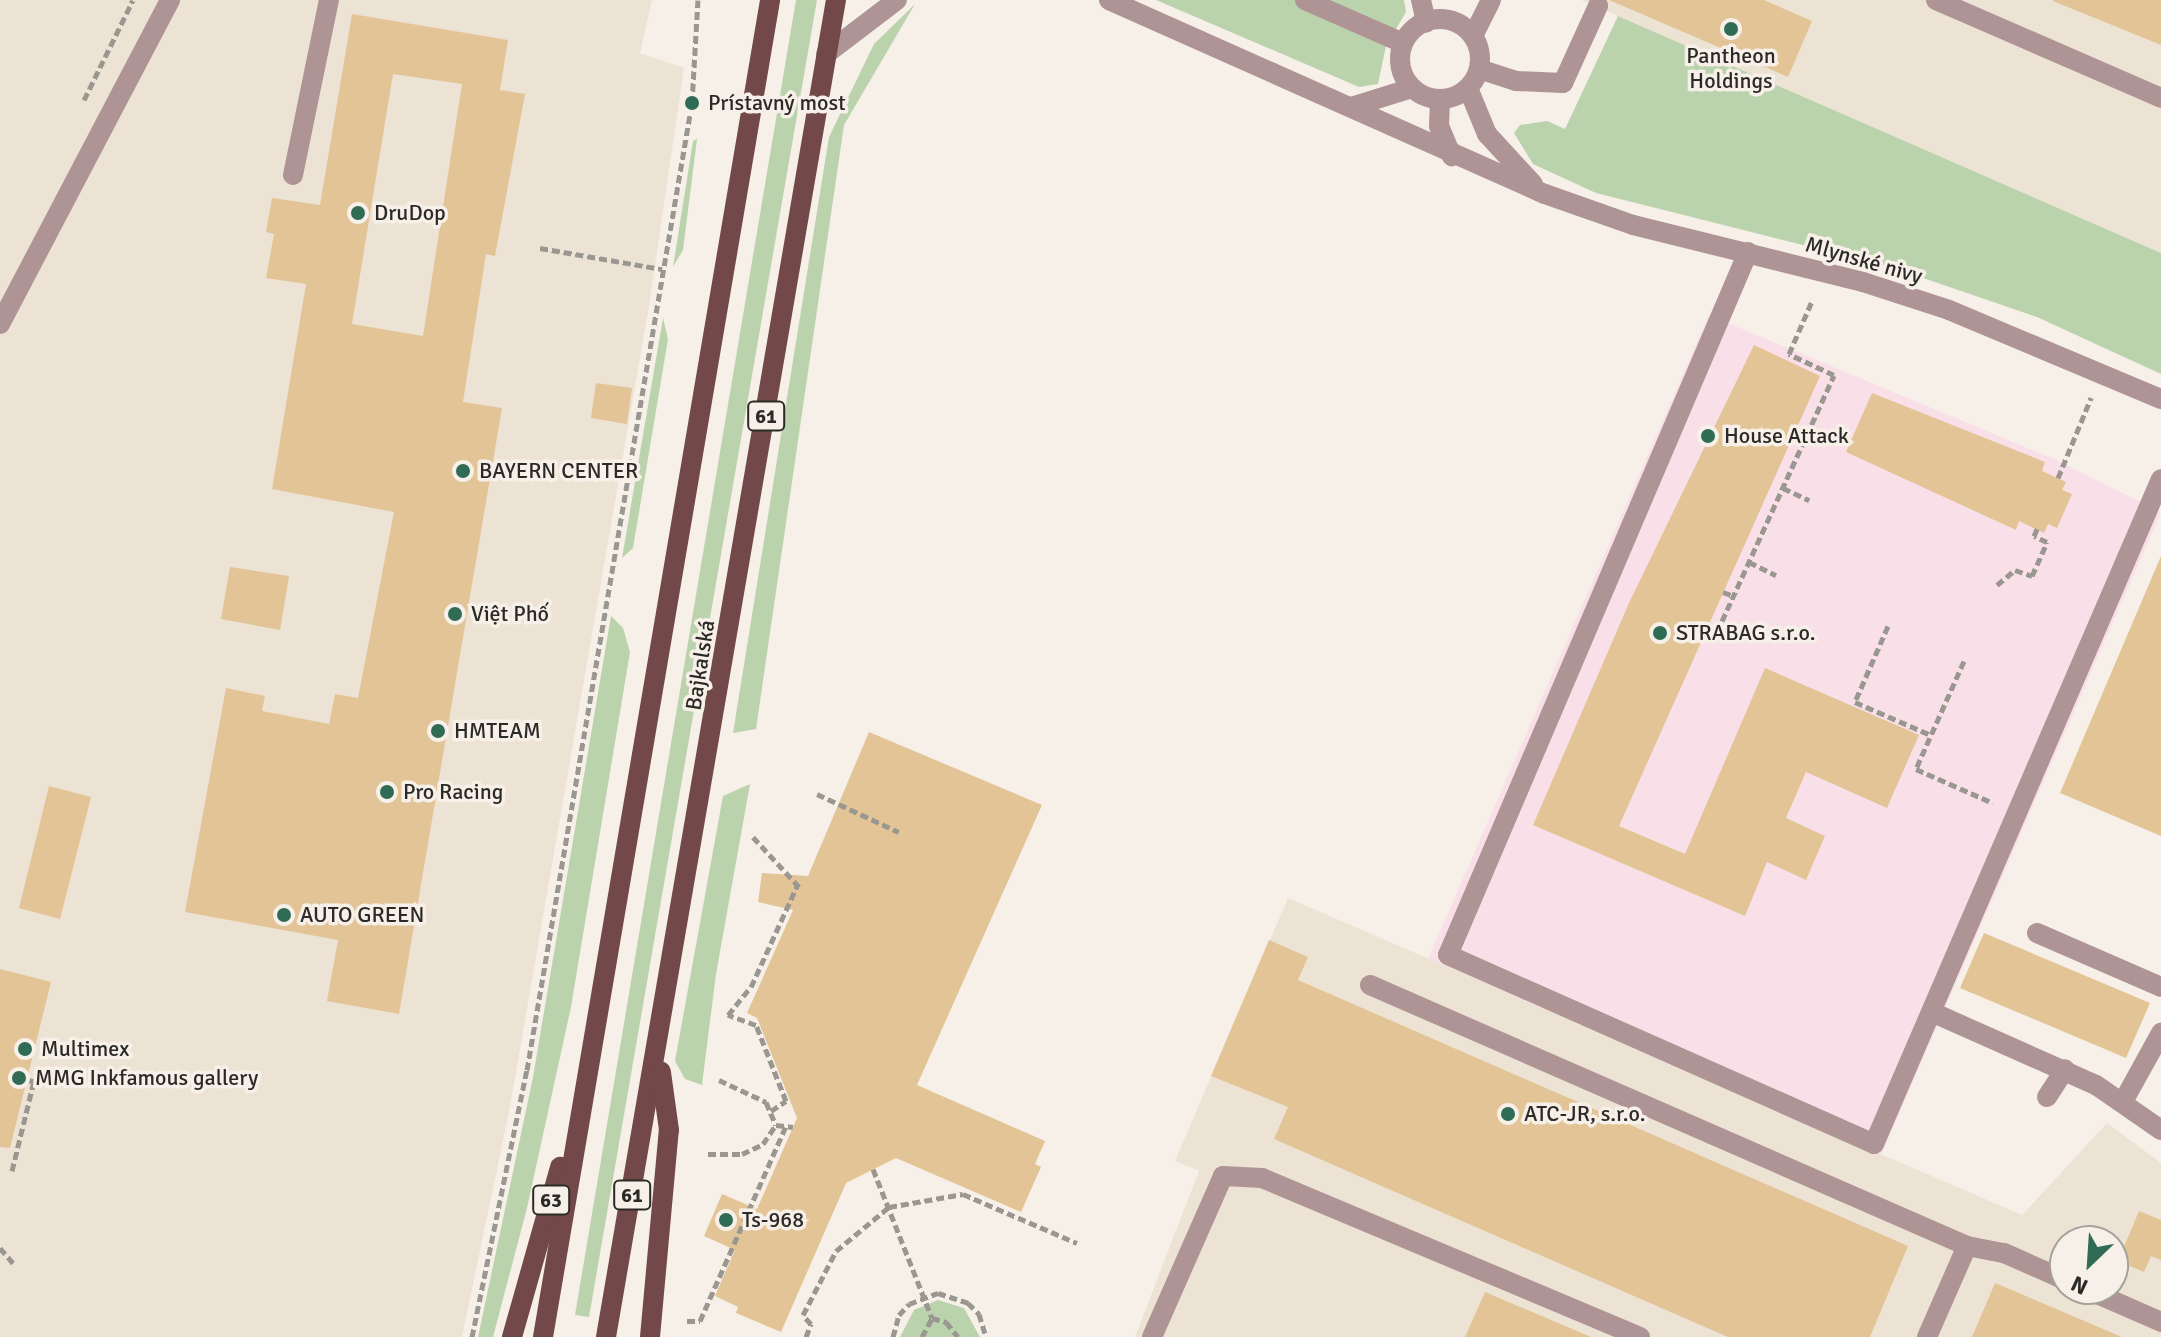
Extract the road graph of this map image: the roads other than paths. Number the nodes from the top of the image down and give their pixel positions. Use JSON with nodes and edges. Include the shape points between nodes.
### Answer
{"nodes":[{"id":1,"x":170,"y":0,"type":"edge"},
{"id":2,"x":329,"y":0,"type":"edge"},
{"id":3,"x":770,"y":0,"type":"edge"},
{"id":4,"x":836,"y":0,"type":"edge"},
{"id":5,"x":897,"y":0,"type":"edge"},
{"id":6,"x":1109,"y":0,"type":"edge"},
{"id":7,"x":1305,"y":0,"type":"edge"},
{"id":8,"x":1421,"y":0,"type":"edge"},
{"id":9,"x":1491,"y":0,"type":"edge"},
{"id":10,"x":1936,"y":0,"type":"edge"},
{"id":11,"x":1598,"y":6,"type":"dead end"},
{"id":12,"x":1426,"y":22,"type":"junction"},
{"id":13,"x":1473,"y":36,"type":"junction"},
{"id":14,"x":1403,"y":43,"type":"junction"},
{"id":15,"x":826,"y":54,"type":"junction"},
{"id":16,"x":1474,"y":78,"type":"junction"},
{"id":17,"x":1412,"y":88,"type":"junction"},
{"id":18,"x":2161,"y":98,"type":"edge"},
{"id":19,"x":1440,"y":99,"type":"junction"},
{"id":20,"x":1351,"y":107,"type":"junction"},
{"id":21,"x":1452,"y":156,"type":"junction"},
{"id":22,"x":293,"y":175,"type":"dead end"},
{"id":23,"x":1545,"y":194,"type":"junction"},
{"id":24,"x":1748,"y":252,"type":"junction"},
{"id":25,"x":0,"y":324,"type":"edge"},
{"id":26,"x":2161,"y":399,"type":"edge"},
{"id":27,"x":2161,"y":479,"type":"edge"},
{"id":28,"x":2037,"y":933,"type":"dead end"},
{"id":29,"x":1370,"y":985,"type":"dead end"},
{"id":30,"x":2161,"y":987,"type":"edge"},
{"id":31,"x":1934,"y":1013,"type":"junction"},
{"id":32,"x":2161,"y":1033,"type":"edge"},
{"id":33,"x":659,"y":1052,"type":"junction"},
{"id":34,"x":590,"y":1063,"type":"junction"},
{"id":35,"x":2065,"y":1069,"type":"junction"},
{"id":36,"x":2047,"y":1097,"type":"dead end"},
{"id":37,"x":2124,"y":1100,"type":"junction"},
{"id":38,"x":2161,"y":1130,"type":"edge"},
{"id":39,"x":1967,"y":1246,"type":"junction"},
{"id":40,"x":2049,"y":1273,"type":"edge"},
{"id":41,"x":2122,"y":1305,"type":"edge"},
{"id":42,"x":2161,"y":1322,"type":"edge"},
{"id":43,"x":512,"y":1337,"type":"edge"},
{"id":44,"x":543,"y":1337,"type":"edge"},
{"id":45,"x":606,"y":1337,"type":"edge"},
{"id":46,"x":650,"y":1337,"type":"edge"},
{"id":47,"x":1152,"y":1337,"type":"edge"},
{"id":48,"x":1640,"y":1337,"type":"edge"},
{"id":49,"x":1927,"y":1337,"type":"edge"}],
"edges":[{"from":1,"to":25,"type":"street"},
{"from":2,"to":22,"type":"street"},
{"from":3,"to":34,"type":"main road","name":"Bajkalská"},
{"from":4,"to":15,"type":"main road","name":"Bajkalská","number":"61"},
{"from":5,"to":15,"type":"street"},
{"from":6,"to":20,"type":"street","name":"Mlynské nivy"},
{"from":7,"to":14,"type":"street"},
{"from":8,"to":12,"type":"street"},
{"from":9,"to":13,"type":"street"},
{"from":10,"to":18,"type":"street"},
{"from":11,"to":16,"type":"street","via":[[1563,83]]},
{"from":12,"to":13,"type":"street","via":[[1455,22]]},
{"from":12,"to":14,"type":"street"},
{"from":13,"to":16,"type":"street","name":"Mlynské nivy"},
{"from":14,"to":17,"type":"street","via":[[1400,67]]},
{"from":15,"to":33,"type":"main road","name":"Bajkalská","number":"61"},
{"from":16,"to":19,"type":"street"},
{"from":16,"to":23,"type":"street","name":"Mlynské nivy","via":[[1498,150]]},
{"from":17,"to":19,"type":"street"},
{"from":17,"to":20,"type":"street"},
{"from":19,"to":21,"type":"street","via":[[1439,126]]},
{"from":20,"to":21,"type":"street","name":"Mlynské nivy"},
{"from":21,"to":23,"type":"street","name":"Mlynské nivy"},
{"from":23,"to":24,"type":"street","name":"Mlynské nivy","via":[[1633,225]]},
{"from":24,"to":26,"type":"street","name":"Mlynské nivy","via":[[1949,310]]},
{"from":24,"to":31,"type":"street","via":[[1448,955],[1874,1144]]},
{"from":27,"to":31,"type":"street"},
{"from":28,"to":30,"type":"street"},
{"from":29,"to":39,"type":"street"},
{"from":31,"to":35,"type":"street"},
{"from":32,"to":37,"type":"street"},
{"from":33,"to":45,"type":"main road","name":"Bajkalská","number":"61"},
{"from":33,"to":46,"type":"main road","via":[[669,1130]]},
{"from":34,"to":43,"type":"main road","number":"63"},
{"from":34,"to":44,"type":"main road","name":"Bajkalská"},
{"from":35,"to":36,"type":"street"},
{"from":35,"to":37,"type":"street"},
{"from":37,"to":38,"type":"street"},
{"from":39,"to":40,"type":"street","via":[[2004,1253]]},
{"from":39,"to":49,"type":"street"},
{"from":41,"to":42,"type":"street"},
{"from":47,"to":48,"type":"street","via":[[1223,1176],[1262,1178]]}]}
